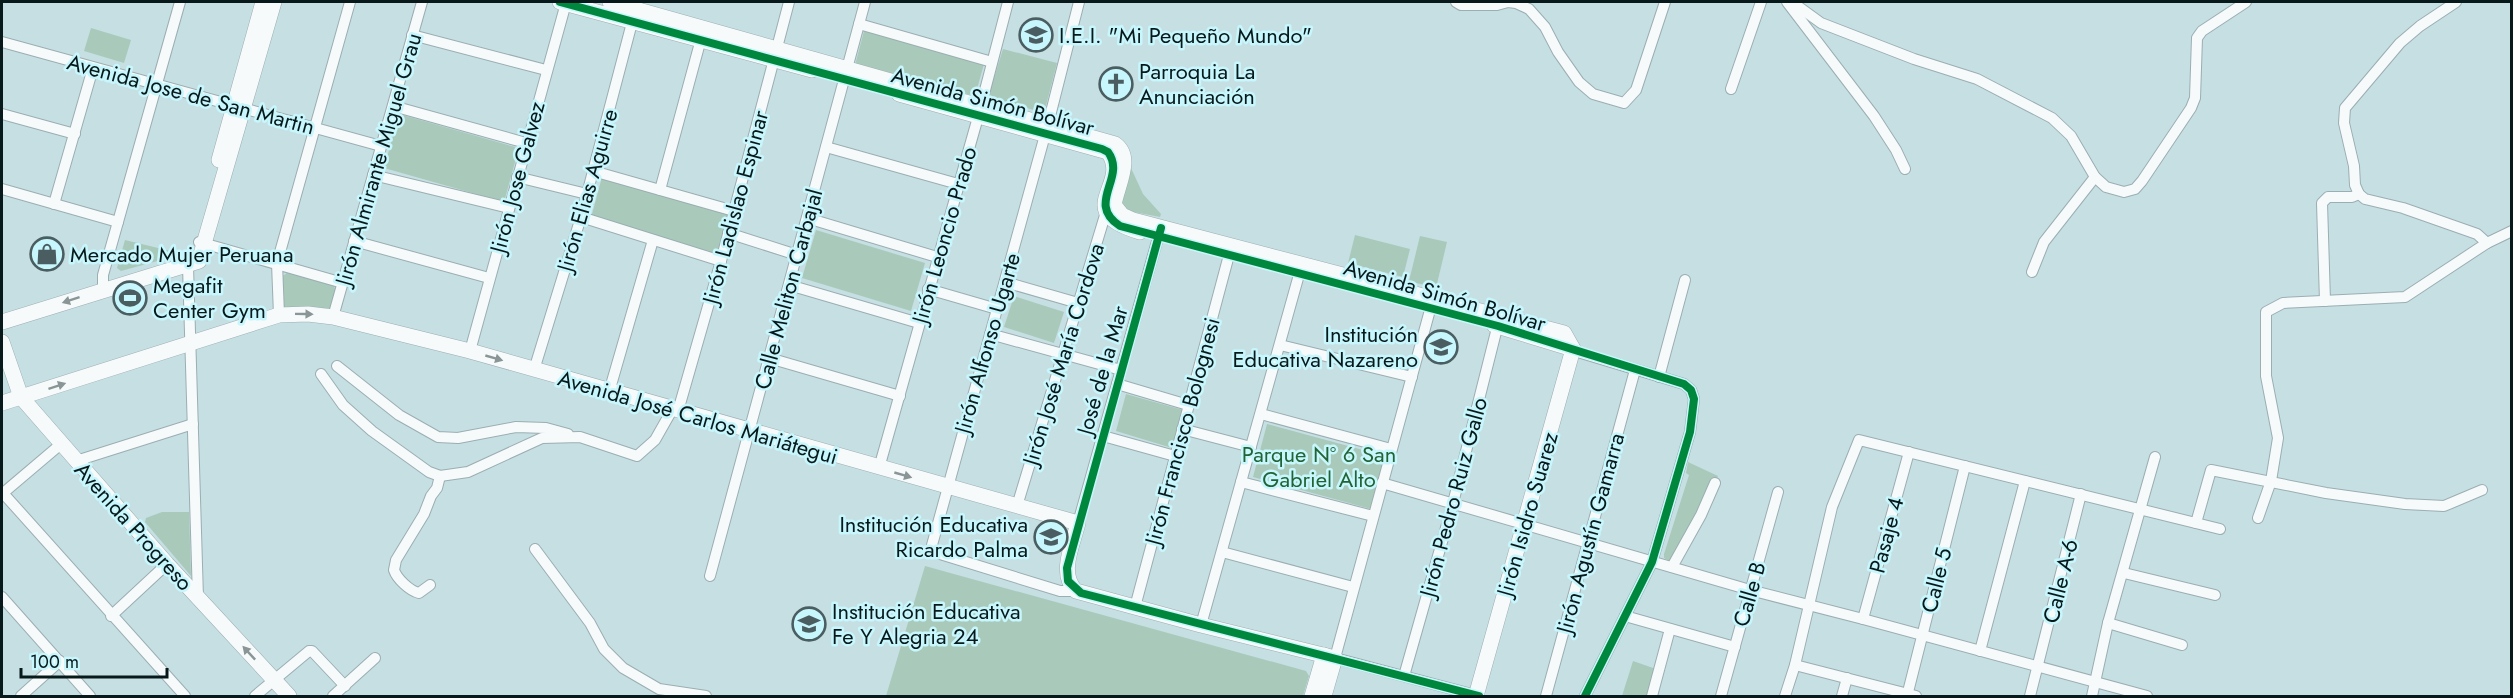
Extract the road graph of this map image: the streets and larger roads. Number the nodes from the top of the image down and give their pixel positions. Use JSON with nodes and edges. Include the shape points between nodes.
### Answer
{"nodes":[{"id":1,"x":180,"y":2,"type":"edge"},
{"id":2,"x":263,"y":2,"type":"edge"},
{"id":3,"x":274,"y":2,"type":"edge"},
{"id":4,"x":350,"y":2,"type":"edge"},
{"id":5,"x":422,"y":2,"type":"edge"},
{"id":6,"x":563,"y":2,"type":"edge"},
{"id":7,"x":610,"y":2,"type":"edge"},
{"id":8,"x":789,"y":2,"type":"edge"},
{"id":9,"x":865,"y":2,"type":"edge"},
{"id":10,"x":1008,"y":2,"type":"edge"},
{"id":11,"x":1079,"y":2,"type":"edge"},
{"id":12,"x":1456,"y":2,"type":"edge"},
{"id":13,"x":1665,"y":2,"type":"edge"},
{"id":14,"x":1761,"y":2,"type":"edge"},
{"id":15,"x":1787,"y":2,"type":"edge"},
{"id":16,"x":1792,"y":2,"type":"edge"},
{"id":17,"x":2246,"y":2,"type":"edge"},
{"id":18,"x":2456,"y":2,"type":"edge"},
{"id":19,"x":1482,"y":3,"type":"edge"},
{"id":20,"x":634,"y":15,"type":"junction"},
{"id":21,"x":859,"y":24,"type":"junction"},
{"id":22,"x":412,"y":35,"type":"junction"},
{"id":23,"x":701,"y":39,"type":"junction"},
{"id":24,"x":2,"y":42,"type":"edge"},
{"id":25,"x":775,"y":55,"type":"junction"},
{"id":26,"x":992,"y":62,"type":"junction"},
{"id":27,"x":93,"y":68,"type":"junction"},
{"id":28,"x":546,"y":70,"type":"junction"},
{"id":29,"x":846,"y":74,"type":"junction"},
{"id":30,"x":156,"y":86,"type":"junction"},
{"id":31,"x":1731,"y":89,"type":"dead end"},
{"id":32,"x":240,"y":106,"type":"junction"},
{"id":33,"x":393,"y":106,"type":"junction"},
{"id":34,"x":979,"y":111,"type":"junction"},
{"id":35,"x":2,"y":114,"type":"edge"},
{"id":36,"x":315,"y":127,"type":"junction"},
{"id":37,"x":1047,"y":129,"type":"junction"},
{"id":38,"x":75,"y":135,"type":"junction"},
{"id":39,"x":526,"y":142,"type":"junction"},
{"id":40,"x":381,"y":146,"type":"junction"},
{"id":41,"x":826,"y":147,"type":"junction"},
{"id":42,"x":1905,"y":169,"type":"dead end"},
{"id":43,"x":593,"y":171,"type":"junction"},
{"id":44,"x":373,"y":175,"type":"junction"},
{"id":45,"x":517,"y":177,"type":"junction"},
{"id":46,"x":2095,"y":177,"type":"junction"},
{"id":47,"x":958,"y":184,"type":"junction"},
{"id":48,"x":2,"y":189,"type":"edge"},
{"id":49,"x":660,"y":190,"type":"junction"},
{"id":50,"x":587,"y":194,"type":"junction"},
{"id":51,"x":2359,"y":194,"type":"junction"},
{"id":52,"x":54,"y":204,"type":"junction"},
{"id":53,"x":508,"y":208,"type":"junction"},
{"id":54,"x":1110,"y":209,"type":"junction"},
{"id":55,"x":734,"y":211,"type":"junction"},
{"id":56,"x":581,"y":217,"type":"junction"},
{"id":57,"x":807,"y":218,"type":"junction"},
{"id":58,"x":118,"y":222,"type":"junction"},
{"id":59,"x":2511,"y":231,"type":"edge"},
{"id":60,"x":1160,"y":232,"type":"junction"},
{"id":61,"x":728,"y":233,"type":"junction"},
{"id":62,"x":653,"y":240,"type":"junction"},
{"id":63,"x":354,"y":242,"type":"junction"},
{"id":64,"x":201,"y":243,"type":"junction"},
{"id":65,"x":2487,"y":243,"type":"junction"},
{"id":66,"x":797,"y":255,"type":"junction"},
{"id":67,"x":1229,"y":255,"type":"junction"},
{"id":68,"x":937,"y":257,"type":"junction"},
{"id":69,"x":721,"y":261,"type":"junction"},
{"id":70,"x":277,"y":263,"type":"junction"},
{"id":71,"x":188,"y":266,"type":"junction"},
{"id":72,"x":1301,"y":269,"type":"junction"},
{"id":73,"x":2032,"y":272,"type":"dead end"},
{"id":74,"x":489,"y":278,"type":"junction"},
{"id":75,"x":1685,"y":280,"type":"dead end"},
{"id":76,"x":1005,"y":282,"type":"junction"},
{"id":77,"x":343,"y":283,"type":"junction"},
{"id":78,"x":789,"y":285,"type":"junction"},
{"id":79,"x":104,"y":290,"type":"junction"},
{"id":80,"x":928,"y":290,"type":"junction"},
{"id":81,"x":2325,"y":301,"type":"junction"},
{"id":82,"x":1078,"y":303,"type":"junction"},
{"id":83,"x":1431,"y":304,"type":"junction"},
{"id":84,"x":997,"y":309,"type":"junction"},
{"id":85,"x":279,"y":315,"type":"junction"},
{"id":86,"x":333,"y":317,"type":"junction"},
{"id":87,"x":1499,"y":321,"type":"junction"},
{"id":88,"x":2,"y":322,"type":"edge"},
{"id":89,"x":920,"y":323,"type":"junction"},
{"id":90,"x":990,"y":334,"type":"junction"},
{"id":91,"x":2,"y":342,"type":"edge"},
{"id":92,"x":190,"y":344,"type":"junction"},
{"id":93,"x":1280,"y":345,"type":"junction"},
{"id":94,"x":1573,"y":349,"type":"junction"},
{"id":95,"x":470,"y":351,"type":"junction"},
{"id":96,"x":1062,"y":355,"type":"junction"},
{"id":97,"x":770,"y":358,"type":"junction"},
{"id":98,"x":337,"y":366,"type":"dead end"},
{"id":99,"x":534,"y":370,"type":"junction"},
{"id":100,"x":1121,"y":370,"type":"junction"},
{"id":101,"x":1635,"y":370,"type":"junction"},
{"id":102,"x":321,"y":374,"type":"dead end"},
{"id":103,"x":1412,"y":377,"type":"junction"},
{"id":104,"x":1659,"y":377,"type":"junction"},
{"id":105,"x":1117,"y":384,"type":"junction"},
{"id":106,"x":609,"y":392,"type":"junction"},
{"id":107,"x":900,"y":396,"type":"junction"},
{"id":108,"x":21,"y":397,"type":"junction"},
{"id":109,"x":2,"y":403,"type":"edge"},
{"id":110,"x":1188,"y":405,"type":"junction"},
{"id":111,"x":675,"y":411,"type":"junction"},
{"id":112,"x":1261,"y":414,"type":"junction"},
{"id":113,"x":193,"y":424,"type":"junction"},
{"id":114,"x":1182,"y":429,"type":"junction"},
{"id":115,"x":750,"y":432,"type":"junction"},
{"id":116,"x":1103,"y":435,"type":"junction"},
{"id":117,"x":580,"y":437,"type":"junction"},
{"id":118,"x":61,"y":444,"type":"junction"},
{"id":119,"x":1251,"y":447,"type":"junction"},
{"id":120,"x":1391,"y":449,"type":"junction"},
{"id":121,"x":1909,"y":452,"type":"junction"},
{"id":122,"x":1175,"y":456,"type":"junction"},
{"id":123,"x":2155,"y":457,"type":"dead end"},
{"id":124,"x":76,"y":461,"type":"junction"},
{"id":125,"x":1965,"y":466,"type":"junction"},
{"id":126,"x":879,"y":468,"type":"junction"},
{"id":127,"x":440,"y":476,"type":"junction"},
{"id":128,"x":2025,"y":481,"type":"junction"},
{"id":129,"x":2271,"y":481,"type":"junction"},
{"id":130,"x":1241,"y":482,"type":"junction"},
{"id":131,"x":1382,"y":483,"type":"junction"},
{"id":132,"x":1715,"y":483,"type":"dead end"},
{"id":133,"x":947,"y":487,"type":"junction"},
{"id":134,"x":2482,"y":490,"type":"dead end"},
{"id":135,"x":1778,"y":492,"type":"dead end"},
{"id":136,"x":2,"y":494,"type":"edge"},
{"id":137,"x":2081,"y":494,"type":"junction"},
{"id":138,"x":1453,"y":503,"type":"junction"},
{"id":139,"x":1017,"y":506,"type":"junction"},
{"id":140,"x":2141,"y":509,"type":"junction"},
{"id":141,"x":1373,"y":516,"type":"junction"},
{"id":142,"x":2258,"y":518,"type":"dead end"},
{"id":143,"x":1078,"y":523,"type":"junction"},
{"id":144,"x":2196,"y":523,"type":"junction"},
{"id":145,"x":1524,"y":524,"type":"junction"},
{"id":146,"x":2220,"y":529,"type":"dead end"},
{"id":147,"x":1588,"y":542,"type":"junction"},
{"id":148,"x":535,"y":549,"type":"dead end"},
{"id":149,"x":1221,"y":552,"type":"junction"},
{"id":150,"x":1652,"y":562,"type":"junction"},
{"id":151,"x":167,"y":564,"type":"junction"},
{"id":152,"x":1672,"y":567,"type":"junction"},
{"id":153,"x":2124,"y":573,"type":"junction"},
{"id":154,"x":710,"y":576,"type":"dead end"},
{"id":155,"x":430,"y":585,"type":"dead end"},
{"id":156,"x":1353,"y":587,"type":"junction"},
{"id":157,"x":1750,"y":590,"type":"junction"},
{"id":158,"x":1077,"y":591,"type":"junction"},
{"id":159,"x":2215,"y":595,"type":"dead end"},
{"id":160,"x":2,"y":597,"type":"edge"},
{"id":161,"x":198,"y":598,"type":"junction"},
{"id":162,"x":1809,"y":605,"type":"junction"},
{"id":163,"x":1135,"y":607,"type":"junction"},
{"id":164,"x":111,"y":616,"type":"junction"},
{"id":165,"x":1625,"y":616,"type":"junction"},
{"id":166,"x":1863,"y":619,"type":"junction"},
{"id":167,"x":2108,"y":623,"type":"junction"},
{"id":168,"x":1201,"y":625,"type":"junction"},
{"id":169,"x":1670,"y":629,"type":"junction"},
{"id":170,"x":1922,"y":635,"type":"junction"},
{"id":171,"x":2182,"y":645,"type":"dead end"},
{"id":172,"x":1735,"y":647,"type":"junction"},
{"id":173,"x":1980,"y":651,"type":"junction"},
{"id":174,"x":1329,"y":657,"type":"junction"},
{"id":175,"x":375,"y":658,"type":"dead end"},
{"id":176,"x":60,"y":662,"type":"junction"},
{"id":177,"x":1795,"y":665,"type":"junction"},
{"id":178,"x":2038,"y":668,"type":"junction"},
{"id":179,"x":1404,"y":676,"type":"junction"},
{"id":180,"x":1847,"y":678,"type":"junction"},
{"id":181,"x":273,"y":680,"type":"junction"},
{"id":182,"x":2094,"y":683,"type":"junction"},
{"id":183,"x":345,"y":686,"type":"junction"},
{"id":184,"x":21,"y":696,"type":"edge"},
{"id":185,"x":90,"y":696,"type":"edge"},
{"id":186,"x":185,"y":696,"type":"edge"},
{"id":187,"x":255,"y":696,"type":"edge"},
{"id":188,"x":289,"y":696,"type":"edge"},
{"id":189,"x":333,"y":696,"type":"edge"},
{"id":190,"x":703,"y":696,"type":"edge"},
{"id":191,"x":1312,"y":696,"type":"edge"},
{"id":192,"x":1324,"y":696,"type":"edge"},
{"id":193,"x":1477,"y":696,"type":"edge"},
{"id":194,"x":1546,"y":696,"type":"edge"},
{"id":195,"x":1586,"y":696,"type":"edge"},
{"id":196,"x":1652,"y":696,"type":"edge"},
{"id":197,"x":1721,"y":696,"type":"edge"},
{"id":198,"x":1785,"y":696,"type":"edge"},
{"id":199,"x":1842,"y":696,"type":"edge"},
{"id":200,"x":1910,"y":696,"type":"edge"},
{"id":201,"x":2030,"y":696,"type":"edge"},
{"id":202,"x":2092,"y":696,"type":"edge"},
{"id":203,"x":2147,"y":696,"type":"edge"}],
"edges":[{"from":1,"to":30,"type":"street"},
{"from":2,"to":32,"type":"street"},
{"from":3,"to":32,"type":"street"},
{"from":4,"to":36,"type":"street"},
{"from":5,"to":22,"type":"street","name":"Jirón Almirante Miguel Grau"},
{"from":6,"to":20,"type":"street","name":"Avenida Simón Bolívar"},
{"from":6,"to":28,"type":"street","name":"Jirón Jose Galvez"},
{"from":7,"to":20,"type":"street","name":"Avenida Simón Bolívar"},
{"from":8,"to":25,"type":"street","name":"Jirón Ladislao Espinar"},
{"from":9,"to":21,"type":"street","name":"Calle Meliton Carbajal"},
{"from":10,"to":26,"type":"street","name":"Jirón Leoncio Prado"},
{"from":11,"to":37,"type":"street","name":"Jirón Alfonso Ugarte"},
{"from":12,"to":19,"type":"street"},
{"from":13,"to":19,"type":"street","via":[[1639,82],[1624,103],[1593,94],[1579,82],[1545,27],[1529,9],[1516,3]]},
{"from":14,"to":31,"type":"street"},
{"from":15,"to":42,"type":"street","via":[[1874,116]]},
{"from":16,"to":46,"type":"street","via":[[1821,23],[1977,79],[2052,118],[2071,136]]},
{"from":17,"to":46,"type":"street","via":[[2202,30],[2197,38],[2195,98],[2191,108],[2135,189],[2124,192],[2106,187]]},
{"from":18,"to":51,"type":"street","via":[[2400,43],[2345,108],[2344,123]]},
{"from":20,"to":23,"type":"street","name":"Avenida Simón Bolívar"},
{"from":20,"to":25,"type":"street","name":"Avenida Simón Bolívar"},
{"from":20,"to":43,"type":"street","name":"Jirón Elias Aguirre"},
{"from":21,"to":26,"type":"street"},
{"from":21,"to":29,"type":"street","name":"Calle Meliton Carbajal"},
{"from":22,"to":28,"type":"street"},
{"from":22,"to":33,"type":"street","name":"Jirón Almirante Miguel Grau"},
{"from":23,"to":25,"type":"street","name":"Avenida Simón Bolívar"},
{"from":23,"to":49,"type":"street"},
{"from":24,"to":27,"type":"street","name":"Avenida Jose de San Martin"},
{"from":25,"to":29,"type":"street","name":"Avenida Simón Bolívar"},
{"from":25,"to":55,"type":"street","name":"Jirón Ladislao Espinar"},
{"from":26,"to":34,"type":"street","name":"Jirón Leoncio Prado"},
{"from":27,"to":30,"type":"street","name":"Avenida Jose de San Martin"},
{"from":27,"to":38,"type":"street"},
{"from":28,"to":39,"type":"street","name":"Jirón Jose Galvez"},
{"from":29,"to":34,"type":"street","name":"Avenida Simón Bolívar"},
{"from":29,"to":41,"type":"street","name":"Calle Meliton Carbajal"},
{"from":30,"to":32,"type":"street","name":"Avenida Jose de San Martin"},
{"from":30,"to":58,"type":"street"},
{"from":32,"to":36,"type":"street","name":"Avenida Jose de San Martin"},
{"from":32,"to":64,"type":"street"},
{"from":33,"to":39,"type":"street"},
{"from":33,"to":40,"type":"street","name":"Jirón Almirante Miguel Grau"},
{"from":34,"to":37,"type":"street","name":"Avenida Simón Bolívar"},
{"from":34,"to":47,"type":"street","name":"Jirón Leoncio Prado"},
{"from":35,"to":38,"type":"street"},
{"from":36,"to":40,"type":"street","name":"Avenida Jose de San Martin"},
{"from":36,"to":70,"type":"street"},
{"from":37,"to":54,"type":"street","name":"Avenida Simón Bolívar","via":[[1108,152],[1114,165],[1105,205]]},
{"from":37,"to":76,"type":"street","name":"Jirón Alfonso Ugarte"},
{"from":38,"to":52,"type":"street"},
{"from":39,"to":45,"type":"street","name":"Jirón Jose Galvez"},
{"from":40,"to":44,"type":"street","name":"Jirón Almirante Miguel Grau"},
{"from":41,"to":47,"type":"street"},
{"from":41,"to":57,"type":"street","name":"Calle Meliton Carbajal"},
{"from":43,"to":49,"type":"street"},
{"from":43,"to":50,"type":"street","name":"Jirón Elias Aguirre"},
{"from":44,"to":53,"type":"street"},
{"from":44,"to":63,"type":"street","name":"Jirón Almirante Miguel Grau"},
{"from":45,"to":50,"type":"street"},
{"from":45,"to":53,"type":"street","name":"Jirón Jose Galvez"},
{"from":46,"to":73,"type":"street","via":[[2044,242]]},
{"from":47,"to":68,"type":"street","name":"Jirón Leoncio Prado"},
{"from":48,"to":52,"type":"street"},
{"from":49,"to":55,"type":"street"},
{"from":50,"to":56,"type":"street","name":"Jirón Elias Aguirre"},
{"from":51,"to":65,"type":"street","via":[[2477,234]]},
{"from":51,"to":81,"type":"street","via":[[2328,197],[2322,203]]},
{"from":52,"to":58,"type":"street"},
{"from":53,"to":74,"type":"street","name":"Jirón Jose Galvez"},
{"from":54,"to":60,"type":"street","name":"Avenida Simón Bolívar","via":[[1112,221],[1120,226]]},
{"from":54,"to":82,"type":"street","name":"Jirón José María Cordova"},
{"from":55,"to":61,"type":"street","name":"Jirón Ladislao Espinar"},
{"from":56,"to":62,"type":"street"},
{"from":56,"to":99,"type":"street","name":"Jirón Elias Aguirre"},
{"from":57,"to":66,"type":"street","name":"Calle Meliton Carbajal"},
{"from":57,"to":68,"type":"street"},
{"from":58,"to":79,"type":"street","via":[[103,275]]},
{"from":59,"to":65,"type":"street"},
{"from":60,"to":67,"type":"street","name":"Avenida Simón Bolívar"},
{"from":60,"to":72,"type":"street","name":"Avenida Simón Bolívar"},
{"from":60,"to":100,"type":"street","name":"José de la Mar"},
{"from":61,"to":66,"type":"street"},
{"from":61,"to":69,"type":"street","name":"Jirón Ladislao Espinar"},
{"from":62,"to":69,"type":"street"},
{"from":62,"to":106,"type":"street"},
{"from":63,"to":74,"type":"street"},
{"from":63,"to":77,"type":"street","name":"Jirón Almirante Miguel Grau"},
{"from":64,"to":70,"type":"street"},
{"from":64,"to":71,"type":"street"},
{"from":65,"to":81,"type":"street","via":[[2405,297]]},
{"from":66,"to":78,"type":"street","name":"Calle Meliton Carbajal"},
{"from":67,"to":72,"type":"street","name":"Avenida Simón Bolívar"},
{"from":67,"to":110,"type":"street","name":"Jirón Francisco Bolognesi"},
{"from":68,"to":80,"type":"street","name":"Jirón Leoncio Prado"},
{"from":69,"to":111,"type":"street","name":"Jirón Ladislao Espinar"},
{"from":70,"to":77,"type":"street"},
{"from":70,"to":85,"type":"street"},
{"from":71,"to":79,"type":"street"},
{"from":71,"to":92,"type":"street"},
{"from":72,"to":83,"type":"street","name":"Avenida Simón Bolívar"},
{"from":72,"to":93,"type":"street"},
{"from":74,"to":95,"type":"street","name":"Jirón Jose Galvez"},
{"from":75,"to":104,"type":"street"},
{"from":76,"to":82,"type":"street"},
{"from":76,"to":84,"type":"street","name":"Jirón Alfonso Ugarte"},
{"from":77,"to":86,"type":"street","name":"Jirón Almirante Miguel Grau"},
{"from":78,"to":89,"type":"street"},
{"from":78,"to":97,"type":"street","name":"Calle Meliton Carbajal"},
{"from":79,"to":88,"type":"street","one_way":true},
{"from":80,"to":84,"type":"street"},
{"from":80,"to":89,"type":"street","name":"Jirón Leoncio Prado"},
{"from":81,"to":129,"type":"street","via":[[2283,303],[2266,312],[2266,376],[2278,438]]},
{"from":82,"to":96,"type":"street","name":"Jirón José María Cordova"},
{"from":83,"to":87,"type":"street","name":"Avenida Simón Bolívar"},
{"from":83,"to":103,"type":"street"},
{"from":84,"to":90,"type":"street","name":"Jirón Alfonso Ugarte"},
{"from":85,"to":86,"type":"street","name":"Avenida José Carlos Mariátegui","one_way":true},
{"from":85,"to":92,"type":"street","name":"Avenida José Carlos Mariátegui"},
{"from":86,"to":95,"type":"street","name":"Avenida José Carlos Mariátegui"},
{"from":87,"to":94,"type":"street","name":"Avenida Simón Bolívar"},
{"from":87,"to":94,"type":"street","name":"Avenida Simón Bolívar","via":[[1564,333]]},
{"from":87,"to":138,"type":"street","name":"Jirón Pedro Ruiz Gallo"},
{"from":89,"to":107,"type":"street","name":"Jirón Leoncio Prado"},
{"from":90,"to":96,"type":"street"},
{"from":90,"to":133,"type":"street","name":"Jirón Alfonso Ugarte"},
{"from":91,"to":108,"type":"street","name":"Avenida Progreso"},
{"from":108,"to":92,"type":"street","name":"Avenida José Carlos Mariátegui","one_way":true},
{"from":92,"to":113,"type":"street"},
{"from":93,"to":103,"type":"street"},
{"from":93,"to":112,"type":"street"},
{"from":94,"to":101,"type":"street","name":"Avenida Simón Bolívar"},
{"from":94,"to":145,"type":"street","name":"Jirón Isidro Suarez"},
{"from":95,"to":99,"type":"street","name":"Avenida José Carlos Mariátegui","one_way":true},
{"from":96,"to":100,"type":"street"},
{"from":96,"to":139,"type":"street","name":"Jirón José María Cordova"},
{"from":97,"to":107,"type":"street"},
{"from":97,"to":115,"type":"street","name":"Calle Meliton Carbajal"},
{"from":98,"to":117,"type":"street","via":[[399,415],[438,437],[458,438],[516,427],[546,428]]},
{"from":99,"to":106,"type":"street","name":"Avenida José Carlos Mariátegui"},
{"from":100,"to":105,"type":"street","name":"José de la Mar"},
{"from":101,"to":104,"type":"street","name":"Avenida Simón Bolívar"},
{"from":101,"to":147,"type":"street","name":"Jirón Agustín Gamarra"},
{"from":102,"to":127,"type":"street","via":[[343,405],[372,431]]},
{"from":103,"to":120,"type":"street"},
{"from":104,"to":150,"type":"street","name":"Avenida Simón Bolívar","via":[[1684,384],[1694,399],[1690,432]]},
{"from":105,"to":110,"type":"street"},
{"from":105,"to":116,"type":"street","name":"José de la Mar"},
{"from":106,"to":111,"type":"street","name":"Avenida José Carlos Mariátegui"},
{"from":107,"to":126,"type":"street","name":"Jirón Leoncio Prado"},
{"from":108,"to":109,"type":"street","name":"Avenida José Carlos Mariátegui"},
{"from":108,"to":118,"type":"street","name":"Avenida Progreso"},
{"from":110,"to":114,"type":"street","name":"Jirón Francisco Bolognesi"},
{"from":111,"to":115,"type":"street","name":"Avenida José Carlos Mariátegui"},
{"from":111,"to":117,"type":"street","name":"Jirón Ladislao Espinar","via":[[655,440],[637,456]]},
{"from":112,"to":119,"type":"street"},
{"from":112,"to":120,"type":"street"},
{"from":113,"to":124,"type":"street"},
{"from":113,"to":161,"type":"street"},
{"from":114,"to":119,"type":"street"},
{"from":114,"to":122,"type":"street","name":"Jirón Francisco Bolognesi"},
{"from":115,"to":126,"type":"street","name":"Avenida José Carlos Mariátegui"},
{"from":115,"to":154,"type":"street","name":"Calle Meliton Carbajal"},
{"from":116,"to":122,"type":"street"},
{"from":116,"to":143,"type":"street","name":"José de la Mar"},
{"from":117,"to":127,"type":"street","via":[[542,438],[468,472]]},
{"from":118,"to":124,"type":"street","name":"Avenida Progreso"},
{"from":118,"to":136,"type":"street"},
{"from":119,"to":130,"type":"street"},
{"from":120,"to":131,"type":"street"},
{"from":121,"to":125,"type":"street"},
{"from":121,"to":162,"type":"street","via":[[1859,440],[1832,507]]},
{"from":121,"to":166,"type":"street","name":"Pasaje 4"},
{"from":122,"to":163,"type":"street","name":"Jirón Francisco Bolognesi"},
{"from":123,"to":140,"type":"street"},
{"from":124,"to":151,"type":"street","name":"Avenida Progreso"},
{"from":125,"to":128,"type":"street"},
{"from":125,"to":170,"type":"street","name":"Calle 5"},
{"from":126,"to":133,"type":"street","name":"Avenida José Carlos Mariátegui","one_way":true},
{"from":127,"to":155,"type":"street","via":[[394,570],[415,592]]},
{"from":128,"to":137,"type":"street"},
{"from":128,"to":173,"type":"street"},
{"from":129,"to":134,"type":"street","via":[[2337,495],[2444,506]]},
{"from":129,"to":142,"type":"street"},
{"from":129,"to":144,"type":"street","via":[[2211,470]]},
{"from":130,"to":141,"type":"street"},
{"from":130,"to":149,"type":"street"},
{"from":131,"to":138,"type":"street"},
{"from":131,"to":141,"type":"street"},
{"from":132,"to":152,"type":"street"},
{"from":133,"to":139,"type":"street","name":"Avenida José Carlos Mariátegui"},
{"from":133,"to":158,"type":"street","name":"Jirón Alfonso Ugarte","via":[[932,545],[935,551],[1048,588]]},
{"from":135,"to":157,"type":"street","name":"Calle B"},
{"from":136,"to":164,"type":"street"},
{"from":137,"to":140,"type":"street"},
{"from":137,"to":178,"type":"street","name":"Calle A-6"},
{"from":138,"to":145,"type":"street"},
{"from":138,"to":179,"type":"street","name":"Jirón Pedro Ruiz Gallo"},
{"from":139,"to":143,"type":"street","name":"Avenida José Carlos Mariátegui"},
{"from":140,"to":144,"type":"street"},
{"from":140,"to":153,"type":"street"},
{"from":141,"to":156,"type":"street"},
{"from":143,"to":158,"type":"street","via":[[1066,573]]},
{"from":144,"to":146,"type":"street"},
{"from":145,"to":147,"type":"street"},
{"from":145,"to":193,"type":"street","name":"Jirón Isidro Suarez"},
{"from":147,"to":150,"type":"street"},
{"from":147,"to":194,"type":"street","name":"Jirón Agustín Gamarra"},
{"from":148,"to":190,"type":"street","via":[[590,623],[604,649],[623,668],[659,689]]},
{"from":149,"to":156,"type":"street"},
{"from":149,"to":168,"type":"street"},
{"from":150,"to":152,"type":"street"},
{"from":150,"to":165,"type":"street"},
{"from":151,"to":161,"type":"street","name":"Avenida Progreso"},
{"from":151,"to":164,"type":"street"},
{"from":152,"to":157,"type":"street"},
{"from":153,"to":159,"type":"street"},
{"from":153,"to":167,"type":"street"},
{"from":156,"to":174,"type":"street"},
{"from":157,"to":162,"type":"street"},
{"from":157,"to":172,"type":"street","name":"Calle B"},
{"from":158,"to":163,"type":"street"},
{"from":160,"to":176,"type":"street"},
{"from":181,"to":161,"type":"street","name":"Avenida Progreso","one_way":true},
{"from":162,"to":166,"type":"street"},
{"from":162,"to":177,"type":"street"},
{"from":163,"to":168,"type":"street"},
{"from":164,"to":186,"type":"street"},
{"from":165,"to":169,"type":"street"},
{"from":165,"to":195,"type":"street"},
{"from":166,"to":170,"type":"street"},
{"from":167,"to":171,"type":"street"},
{"from":167,"to":182,"type":"street"},
{"from":168,"to":174,"type":"street"},
{"from":169,"to":172,"type":"street"},
{"from":169,"to":196,"type":"street"},
{"from":170,"to":173,"type":"street"},
{"from":170,"to":200,"type":"street","name":"Calle 5"},
{"from":172,"to":197,"type":"street","name":"Calle B"},
{"from":173,"to":178,"type":"street"},
{"from":174,"to":179,"type":"street"},
{"from":174,"to":191,"type":"street"},
{"from":174,"to":192,"type":"street"},
{"from":175,"to":183,"type":"street"},
{"from":176,"to":184,"type":"street"},
{"from":176,"to":185,"type":"street"},
{"from":177,"to":180,"type":"street"},
{"from":177,"to":198,"type":"street"},
{"from":178,"to":182,"type":"street"},
{"from":178,"to":201,"type":"street","name":"Calle A-6"},
{"from":179,"to":193,"type":"street"},
{"from":180,"to":199,"type":"street"},
{"from":180,"to":200,"type":"street"},
{"from":181,"to":183,"type":"street","via":[[312,651]]},
{"from":181,"to":187,"type":"street"},
{"from":181,"to":188,"type":"street","name":"Avenida Progreso"},
{"from":182,"to":202,"type":"street"},
{"from":182,"to":203,"type":"street"},
{"from":183,"to":189,"type":"street"}]}
